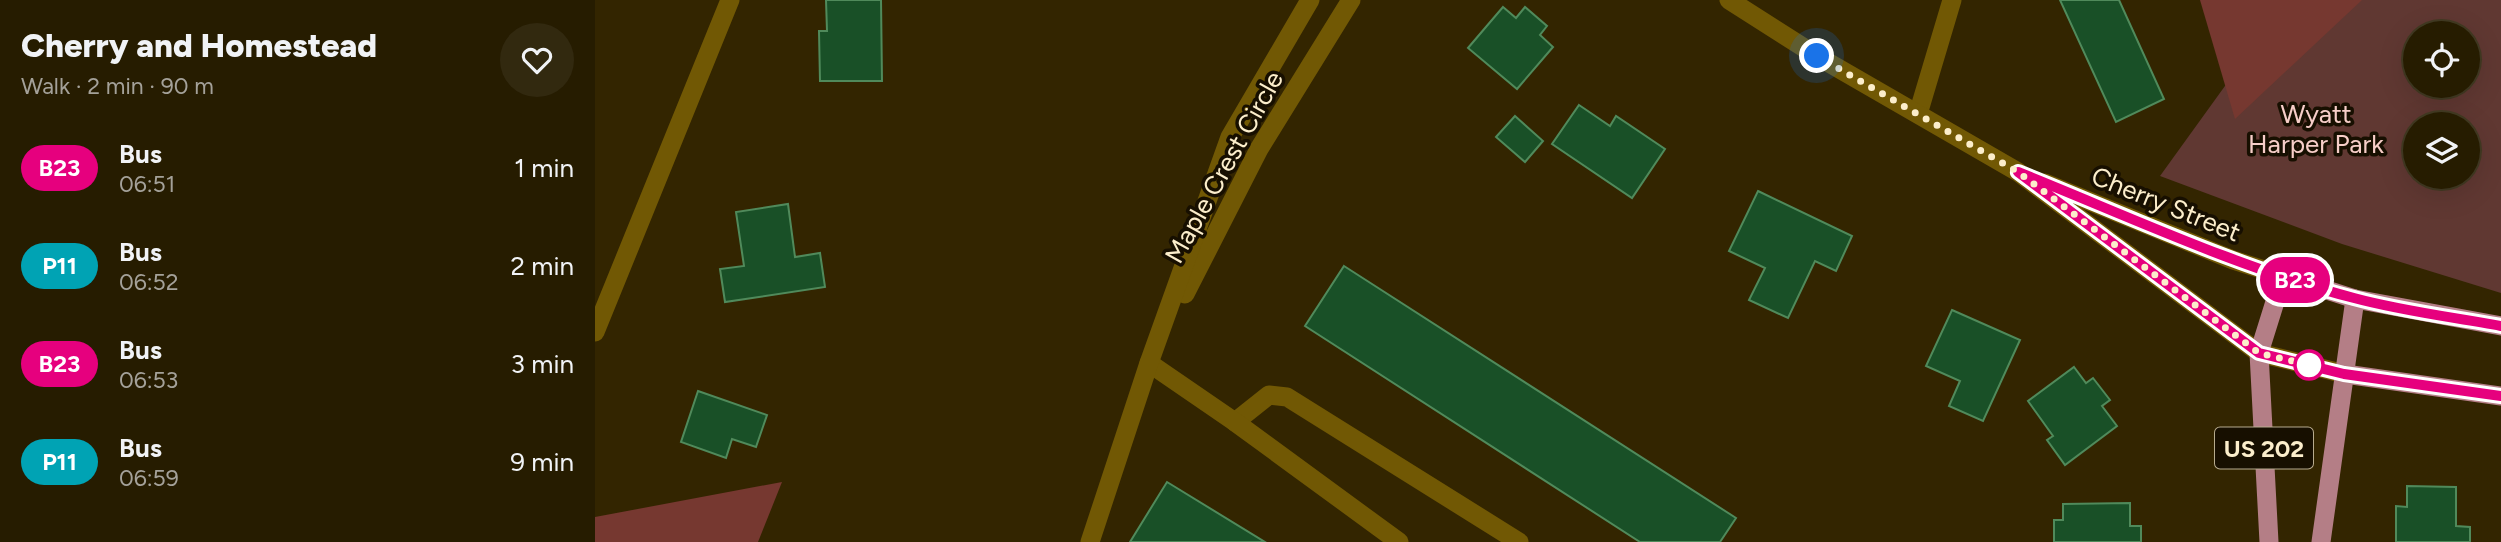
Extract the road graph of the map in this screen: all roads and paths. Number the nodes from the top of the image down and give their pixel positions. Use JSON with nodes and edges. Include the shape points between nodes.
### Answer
{"nodes":[{"id":1,"x":730,"y":0,"type":"edge"},
{"id":2,"x":1310,"y":0,"type":"edge"},
{"id":3,"x":1351,"y":0,"type":"edge"},
{"id":4,"x":1729,"y":0,"type":"edge"},
{"id":5,"x":1952,"y":0,"type":"edge"},
{"id":6,"x":1918,"y":114,"type":"junction"},
{"id":7,"x":2018,"y":172,"type":"junction"},
{"id":8,"x":2283,"y":276,"type":"junction"},
{"id":9,"x":2355,"y":299,"type":"junction"},
{"id":10,"x":2501,"y":326,"type":"edge"},
{"id":11,"x":595,"y":332,"type":"edge"},
{"id":12,"x":2259,"y":353,"type":"junction"},
{"id":13,"x":1149,"y":363,"type":"junction"},
{"id":14,"x":2344,"y":374,"type":"junction"},
{"id":15,"x":2501,"y":396,"type":"edge"},
{"id":16,"x":1235,"y":422,"type":"junction"},
{"id":17,"x":1090,"y":542,"type":"edge"},
{"id":18,"x":1399,"y":542,"type":"edge"},
{"id":19,"x":1519,"y":542,"type":"edge"},
{"id":20,"x":2269,"y":542,"type":"edge"},
{"id":21,"x":2321,"y":542,"type":"edge"}],
"edges":[{"from":1,"to":11,"type":"street"},
{"from":2,"to":13,"type":"street","name":"Maple Crest Circle","via":[[1230,137]]},
{"from":3,"to":13,"type":"street","name":"Maple Crest Circle","via":[[1259,149]]},
{"from":4,"to":6,"type":"street","name":"Cherry Street"},
{"from":5,"to":6,"type":"street"},
{"from":6,"to":7,"type":"street","name":"Cherry Street"},
{"from":7,"to":8,"type":"street","name":"Cherry Street"},
{"from":7,"to":12,"type":"street","name":"Cherry Street"},
{"from":8,"to":9,"type":"main road","name":"Cherry Street"},
{"from":8,"to":12,"type":"main road","number":"US 202"},
{"from":9,"to":10,"type":"main road","name":"Cherry Street"},
{"from":9,"to":14,"type":"main road"},
{"from":12,"to":14,"type":"street","name":"Cherry Street"},
{"from":12,"to":20,"type":"main road","number":"US 202"},
{"from":13,"to":16,"type":"street"},
{"from":13,"to":17,"type":"street","name":"Maple Crest Circle"},
{"from":14,"to":15,"type":"main road","name":"Cherry Street"},
{"from":14,"to":21,"type":"main road","number":"US 202"},
{"from":16,"to":18,"type":"street"},
{"from":16,"to":19,"type":"street","via":[[1269,395],[1287,397]]}]}
